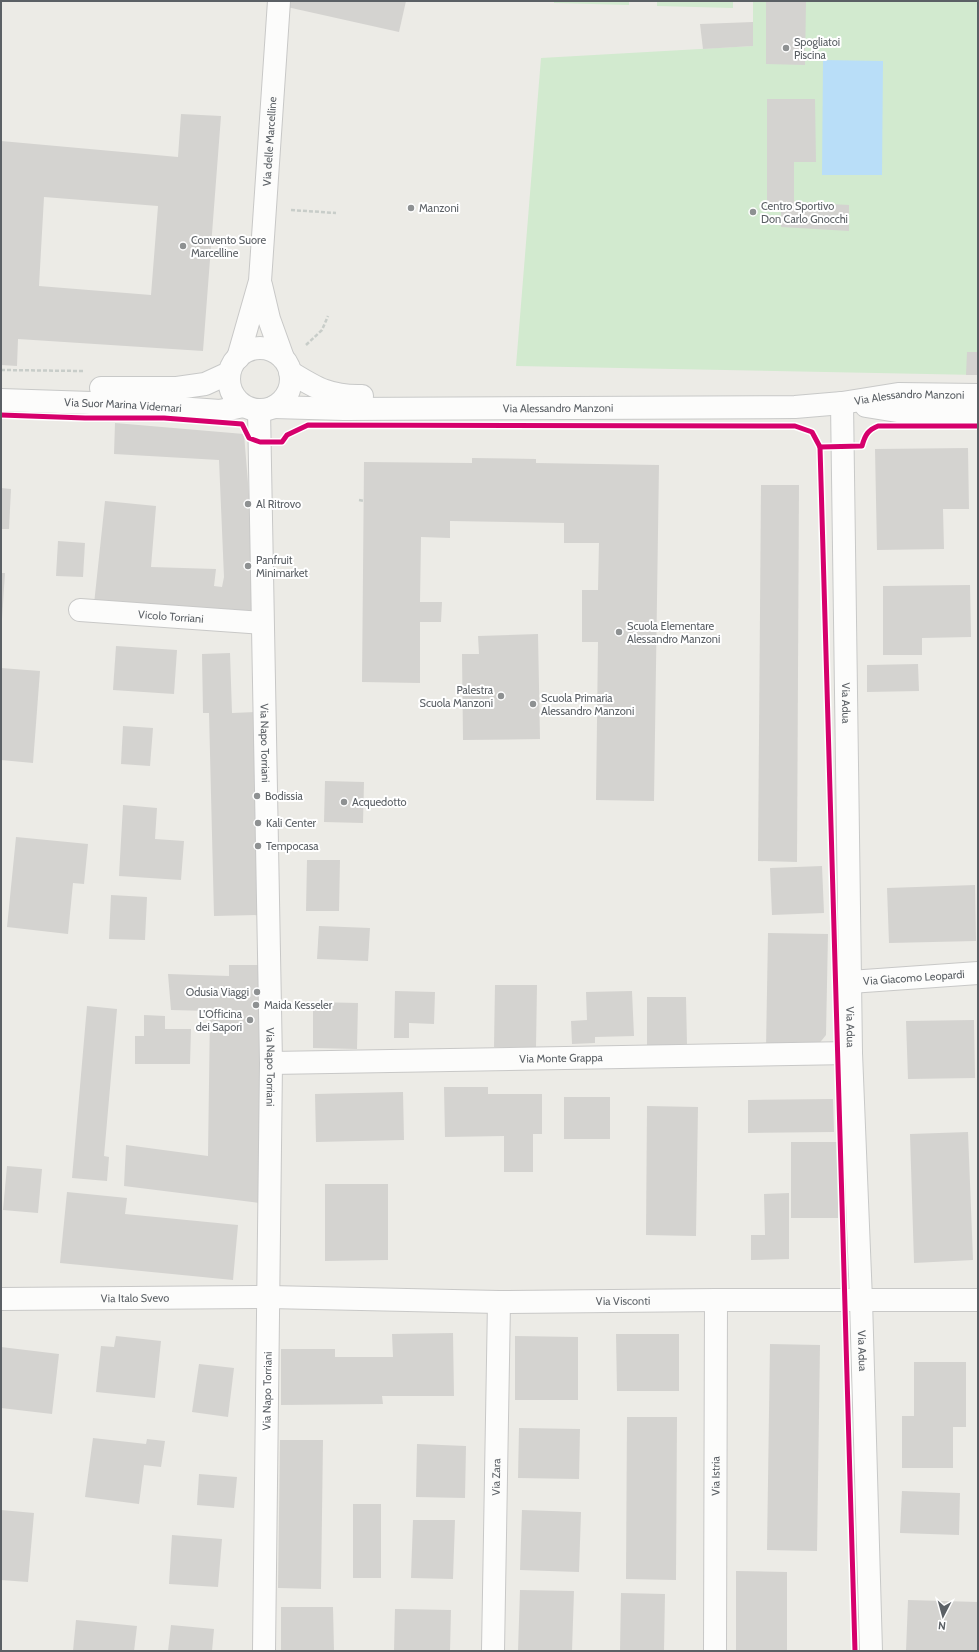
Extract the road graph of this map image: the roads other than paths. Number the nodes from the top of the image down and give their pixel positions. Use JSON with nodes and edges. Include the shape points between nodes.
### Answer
{"nodes":[{"id":1,"x":279,"y":1,"type":"edge"},
{"id":2,"x":260,"y":282,"type":"junction"},
{"id":3,"x":233,"y":365,"type":"junction"},
{"id":4,"x":286,"y":365,"type":"junction"},
{"id":5,"x":1,"y":386,"type":"edge"},
{"id":6,"x":978,"y":395,"type":"edge"},
{"id":7,"x":1,"y":400,"type":"edge"},
{"id":8,"x":842,"y":403,"type":"junction"},
{"id":9,"x":259,"y":408,"type":"junction"},
{"id":10,"x":978,"y":411,"type":"edge"},
{"id":11,"x":80,"y":610,"type":"dead end"},
{"id":12,"x":262,"y":623,"type":"junction"},
{"id":13,"x":978,"y":972,"type":"edge"},
{"id":14,"x":850,"y":982,"type":"junction"},
{"id":15,"x":851,"y":1054,"type":"junction"},
{"id":16,"x":270,"y":1063,"type":"junction"},
{"id":17,"x":269,"y":1297,"type":"junction"},
{"id":18,"x":1,"y":1299,"type":"edge"},
{"id":19,"x":716,"y":1300,"type":"junction"},
{"id":20,"x":862,"y":1300,"type":"junction"},
{"id":21,"x":978,"y":1300,"type":"edge"},
{"id":22,"x":499,"y":1302,"type":"junction"},
{"id":23,"x":264,"y":1651,"type":"edge"},
{"id":24,"x":493,"y":1651,"type":"edge"},
{"id":25,"x":715,"y":1651,"type":"edge"},
{"id":26,"x":871,"y":1651,"type":"edge"}],
"edges":[{"from":1,"to":2,"type":"street","name":"Via delle Marcelline"},
{"from":2,"to":3,"type":"street","name":"Via delle Marcelline"},
{"from":2,"to":4,"type":"street","name":"Via delle Marcelline","via":[[269,319]]},
{"from":3,"to":4,"type":"street","via":[[246,352],[258,348],[273,351]]},
{"from":3,"to":5,"type":"street","name":"Via Suor Marina Videmari","via":[[205,384],[177,388]]},
{"from":3,"to":9,"type":"street","via":[[229,384],[237,401]]},
{"from":4,"to":8,"type":"street","name":"Via Alessandro Manzoni","via":[[316,387],[344,396],[497,393],[795,394]]},
{"from":4,"to":9,"type":"street","via":[[291,379],[284,399]]},
{"from":6,"to":8,"type":"street","name":"Via Alessandro Manzoni","via":[[898,394]]},
{"from":7,"to":9,"type":"street","name":"Via Suor Marina Videmari","via":[[121,404],[220,411]]},
{"from":8,"to":9,"type":"street","name":"Via Alessandro Manzoni","via":[[795,407]]},
{"from":8,"to":10,"type":"street","name":"Via Alessandro Manzoni","via":[[897,411]]},
{"from":8,"to":14,"type":"street","name":"Via Adua"},
{"from":9,"to":12,"type":"street","name":"Via Napo Torriani"},
{"from":11,"to":12,"type":"street","name":"Vicolo Torriani"},
{"from":12,"to":16,"type":"street","name":"Via Napo Torriani"},
{"from":13,"to":14,"type":"street","name":"Via Giacomo Leopardi"},
{"from":14,"to":15,"type":"street","name":"Via Adua"},
{"from":15,"to":16,"type":"street","name":"Via Monte Grappa"},
{"from":15,"to":20,"type":"street","name":"Via Adua"},
{"from":16,"to":17,"type":"street","name":"Via Napo Torriani"},
{"from":17,"to":18,"type":"street","name":"Via Italo Svevo"},
{"from":17,"to":22,"type":"street","name":"Via Visconti"},
{"from":17,"to":23,"type":"street","name":"Via Napo Torriani"},
{"from":19,"to":20,"type":"street","name":"Via Visconti"},
{"from":19,"to":22,"type":"street","name":"Via Visconti"},
{"from":19,"to":25,"type":"street","name":"Via Istria"},
{"from":20,"to":21,"type":"street","name":"Via Visconti"},
{"from":20,"to":26,"type":"street","name":"Via Adua"},
{"from":22,"to":24,"type":"street","name":"Via Zara"}]}
